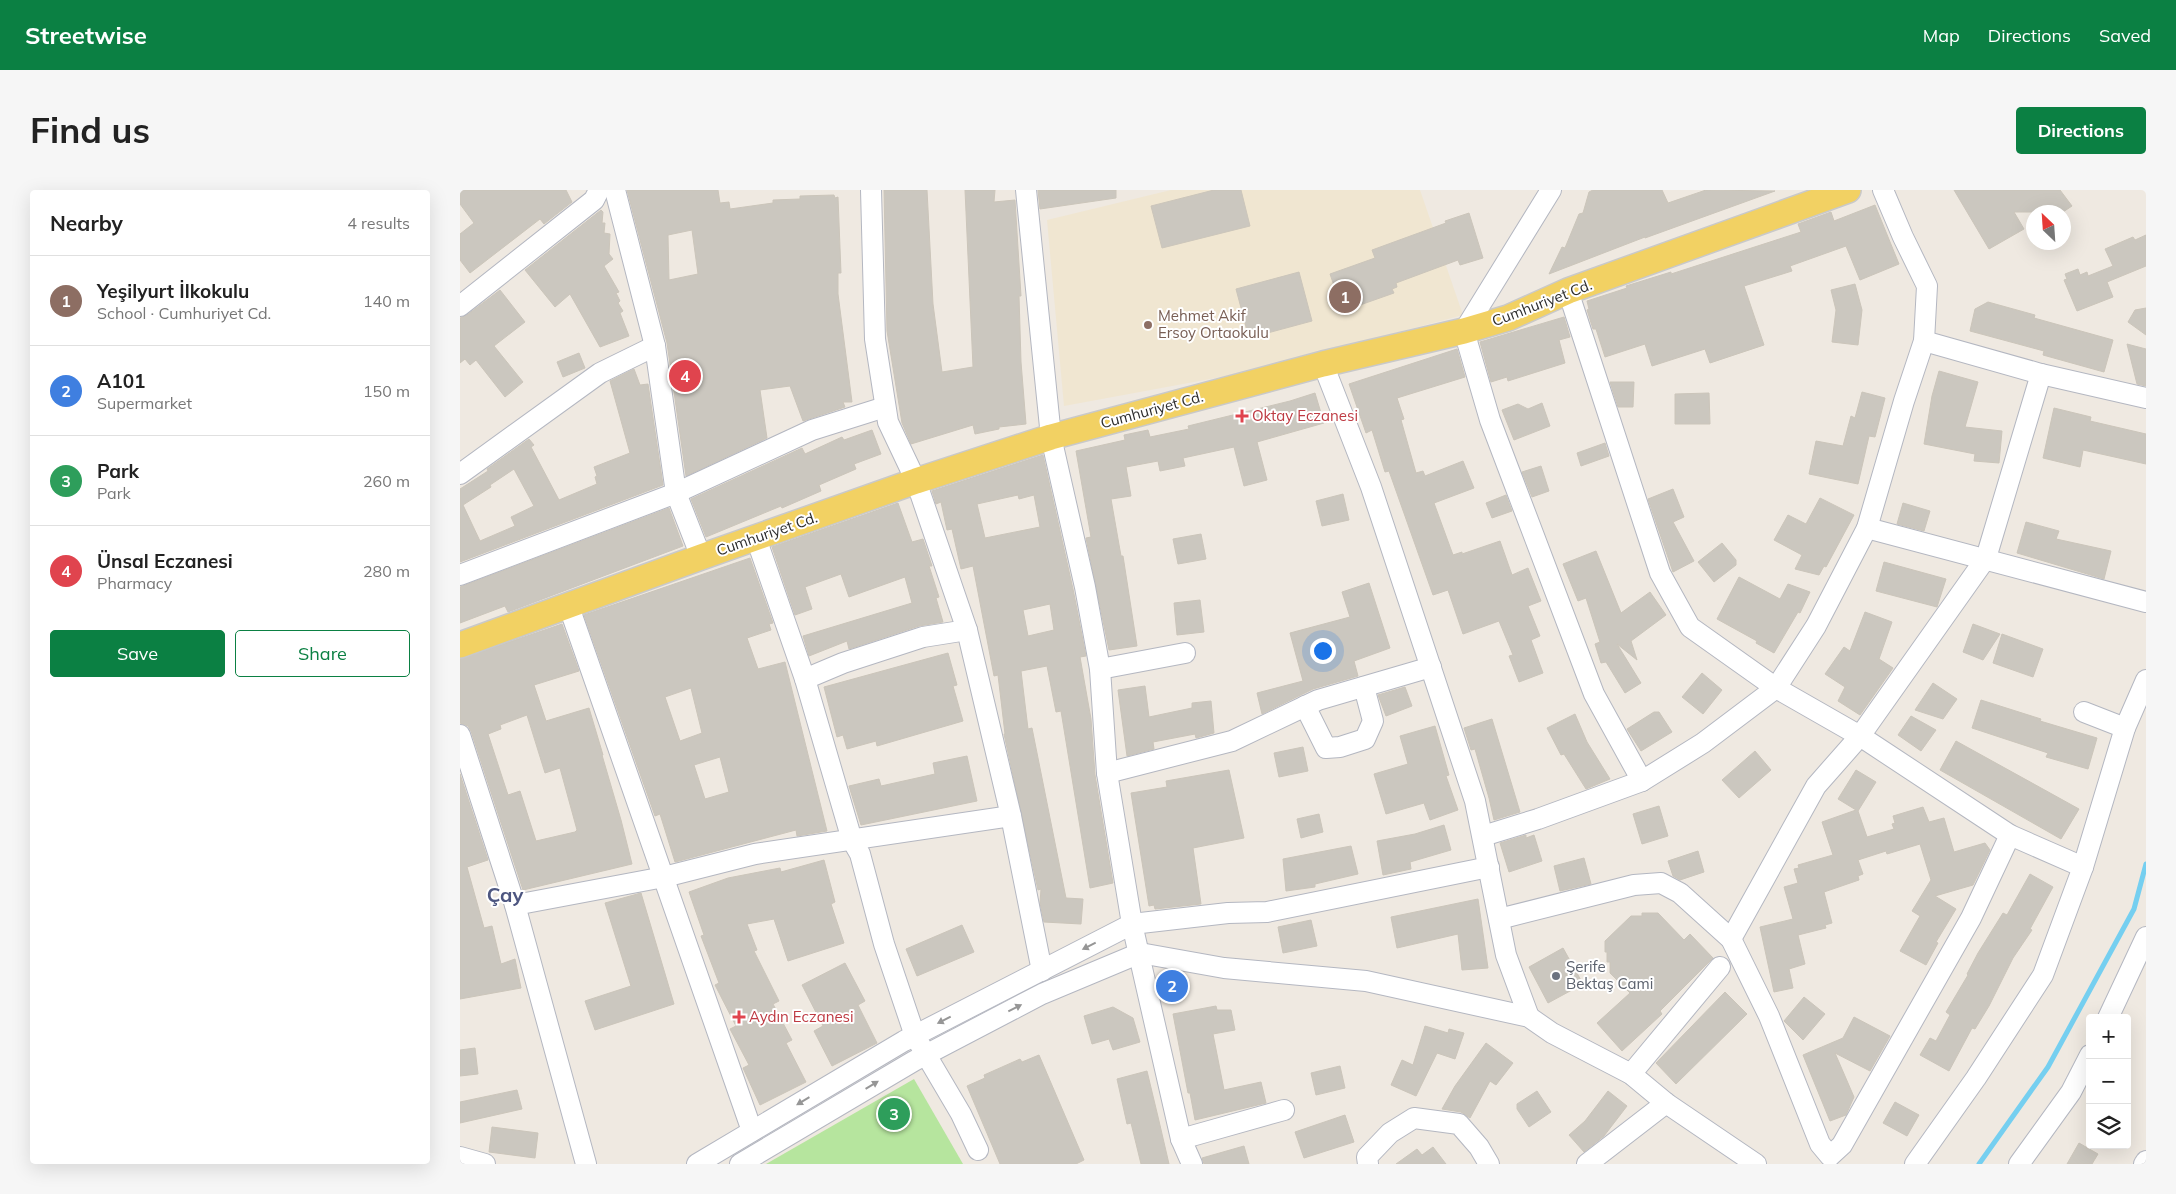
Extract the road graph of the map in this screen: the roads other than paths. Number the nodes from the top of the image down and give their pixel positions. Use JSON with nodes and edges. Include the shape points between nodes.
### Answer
{"nodes":[{"id":1,"x":599,"y":190,"type":"edge"},
{"id":2,"x":615,"y":190,"type":"edge"},
{"id":3,"x":871,"y":190,"type":"edge"},
{"id":4,"x":1026,"y":190,"type":"edge"},
{"id":5,"x":1552,"y":190,"type":"edge"},
{"id":6,"x":1848,"y":190,"type":"edge"},
{"id":7,"x":1883,"y":190,"type":"edge"},
{"id":8,"x":1568,"y":291,"type":"junction"},
{"id":9,"x":460,"y":306,"type":"edge"},
{"id":10,"x":1464,"y":331,"type":"junction"},
{"id":11,"x":1924,"y":340,"type":"junction"},
{"id":12,"x":655,"y":346,"type":"junction"},
{"id":13,"x":1323,"y":364,"type":"junction"},
{"id":14,"x":2040,"y":374,"type":"junction"},
{"id":15,"x":2146,"y":398,"type":"edge"},
{"id":16,"x":885,"y":407,"type":"junction"},
{"id":17,"x":1051,"y":437,"type":"junction"},
{"id":18,"x":460,"y":474,"type":"edge"},
{"id":19,"x":916,"y":481,"type":"junction"},
{"id":20,"x":676,"y":492,"type":"junction"},
{"id":21,"x":1868,"y":528,"type":"junction"},
{"id":22,"x":756,"y":538,"type":"junction"},
{"id":23,"x":701,"y":557,"type":"junction"},
{"id":24,"x":1986,"y":558,"type":"junction"},
{"id":25,"x":460,"y":575,"type":"edge"},
{"id":26,"x":2146,"y":602,"type":"edge"},
{"id":27,"x":568,"y":604,"type":"junction"},
{"id":28,"x":967,"y":630,"type":"junction"},
{"id":29,"x":460,"y":644,"type":"edge"},
{"id":30,"x":1185,"y":653,"type":"dead end"},
{"id":31,"x":1431,"y":667,"type":"junction"},
{"id":32,"x":1100,"y":669,"type":"junction"},
{"id":33,"x":805,"y":678,"type":"junction"},
{"id":34,"x":2146,"y":680,"type":"edge"},
{"id":35,"x":1364,"y":686,"type":"junction"},
{"id":36,"x":1776,"y":688,"type":"junction"},
{"id":37,"x":1305,"y":706,"type":"junction"},
{"id":38,"x":2084,"y":712,"type":"dead end"},
{"id":39,"x":2125,"y":728,"type":"junction"},
{"id":40,"x":460,"y":735,"type":"edge"},
{"id":41,"x":1860,"y":736,"type":"junction"},
{"id":42,"x":1107,"y":773,"type":"junction"},
{"id":43,"x":1642,"y":781,"type":"junction"},
{"id":44,"x":1011,"y":816,"type":"junction"},
{"id":45,"x":2010,"y":835,"type":"junction"},
{"id":46,"x":1483,"y":836,"type":"junction"},
{"id":47,"x":852,"y":840,"type":"junction"},
{"id":48,"x":2083,"y":867,"type":"junction"},
{"id":49,"x":1489,"y":868,"type":"junction"},
{"id":50,"x":664,"y":877,"type":"junction"},
{"id":51,"x":515,"y":905,"type":"junction"},
{"id":52,"x":1499,"y":918,"type":"junction"},
{"id":53,"x":1132,"y":924,"type":"junction"},
{"id":54,"x":2146,"y":937,"type":"edge"},
{"id":55,"x":1730,"y":939,"type":"junction"},
{"id":56,"x":1140,"y":953,"type":"junction"},
{"id":57,"x":1720,"y":967,"type":"dead end"},
{"id":58,"x":1042,"y":971,"type":"junction"},
{"id":59,"x":2110,"y":1014,"type":"edge"},
{"id":60,"x":1529,"y":1017,"type":"junction"},
{"id":61,"x":915,"y":1036,"type":"junction"},
{"id":62,"x":925,"y":1055,"type":"junction"},
{"id":63,"x":2088,"y":1059,"type":"edge"},
{"id":64,"x":1631,"y":1074,"type":"junction"},
{"id":65,"x":1666,"y":1103,"type":"junction"},
{"id":66,"x":1284,"y":1110,"type":"dead end"},
{"id":67,"x":752,"y":1131,"type":"junction"},
{"id":68,"x":1181,"y":1138,"type":"junction"},
{"id":69,"x":978,"y":1150,"type":"dead end"},
{"id":70,"x":460,"y":1157,"type":"edge"},
{"id":71,"x":1829,"y":1160,"type":"edge"},
{"id":72,"x":485,"y":1164,"type":"edge"},
{"id":73,"x":586,"y":1164,"type":"edge"},
{"id":74,"x":697,"y":1164,"type":"edge"},
{"id":75,"x":740,"y":1164,"type":"edge"},
{"id":76,"x":1192,"y":1164,"type":"edge"},
{"id":77,"x":1368,"y":1164,"type":"edge"},
{"id":78,"x":1488,"y":1164,"type":"edge"},
{"id":79,"x":1587,"y":1164,"type":"edge"},
{"id":80,"x":1756,"y":1164,"type":"edge"},
{"id":81,"x":1915,"y":1164,"type":"edge"},
{"id":82,"x":2019,"y":1164,"type":"edge"}],
"edges":[{"from":1,"to":9,"type":"street","via":[[594,200]]},
{"from":2,"to":12,"type":"street"},
{"from":3,"to":16,"type":"street","via":[[875,339]]},
{"from":4,"to":17,"type":"street"},
{"from":5,"to":10,"type":"street"},
{"from":6,"to":8,"type":"main road","name":"Cumhuriyet Cd."},
{"from":7,"to":11,"type":"street","via":[[1927,286]]},
{"from":8,"to":10,"type":"main road","name":"Cumhuriyet Cd.","via":[[1508,318]]},
{"from":8,"to":36,"type":"street","via":[[1660,574],[1690,627]]},
{"from":10,"to":13,"type":"main road","name":"Cumhuriyet Cd."},
{"from":10,"to":43,"type":"street","via":[[1490,420],[1591,685]]},
{"from":11,"to":14,"type":"street"},
{"from":11,"to":21,"type":"street"},
{"from":12,"to":18,"type":"street","via":[[600,373]]},
{"from":12,"to":20,"type":"street"},
{"from":13,"to":17,"type":"main road","name":"Cumhuriyet Cd."},
{"from":13,"to":31,"type":"street","via":[[1371,487]]},
{"from":14,"to":15,"type":"street"},
{"from":14,"to":24,"type":"street"},
{"from":16,"to":19,"type":"street","via":[[888,422]]},
{"from":16,"to":20,"type":"street","via":[[812,430]]},
{"from":17,"to":19,"type":"main road","name":"Cumhuriyet Cd."},
{"from":17,"to":32,"type":"street"},
{"from":19,"to":22,"type":"main road","name":"Cumhuriyet Cd."},
{"from":19,"to":28,"type":"street"},
{"from":20,"to":23,"type":"street"},
{"from":20,"to":25,"type":"street"},
{"from":21,"to":24,"type":"street"},
{"from":21,"to":36,"type":"street","via":[[1816,626]]},
{"from":22,"to":23,"type":"main road","name":"Cumhuriyet Cd."},
{"from":22,"to":33,"type":"street"},
{"from":23,"to":27,"type":"main road","name":"Cumhuriyet Cd."},
{"from":24,"to":26,"type":"street"},
{"from":24,"to":41,"type":"street"},
{"from":27,"to":29,"type":"main road","name":"Cumhuriyet Cd."},
{"from":27,"to":50,"type":"street"},
{"from":28,"to":33,"type":"street","via":[[923,637]]},
{"from":28,"to":44,"type":"street"},
{"from":30,"to":32,"type":"street"},
{"from":31,"to":35,"type":"street"},
{"from":31,"to":46,"type":"street","via":[[1475,801]]},
{"from":32,"to":42,"type":"street"},
{"from":33,"to":47,"type":"street"},
{"from":34,"to":39,"type":"street"},
{"from":35,"to":37,"type":"street"},
{"from":35,"to":37,"type":"street","via":[[1373,721],[1365,739],[1326,748]]},
{"from":36,"to":41,"type":"street"},
{"from":36,"to":43,"type":"street","via":[[1703,743]]},
{"from":37,"to":42,"type":"street","via":[[1232,741]]},
{"from":38,"to":39,"type":"street"},
{"from":39,"to":48,"type":"street"},
{"from":40,"to":51,"type":"street"},
{"from":41,"to":45,"type":"street"},
{"from":41,"to":55,"type":"street","via":[[1816,786]]},
{"from":42,"to":53,"type":"street"},
{"from":43,"to":46,"type":"street"},
{"from":44,"to":47,"type":"street"},
{"from":44,"to":58,"type":"street"},
{"from":45,"to":48,"type":"street"},
{"from":45,"to":71,"type":"street","via":[[1972,918],[1842,1145]]},
{"from":46,"to":49,"type":"street"},
{"from":47,"to":50,"type":"street","via":[[755,854]]},
{"from":47,"to":61,"type":"street","via":[[860,854],[884,944]]},
{"from":48,"to":81,"type":"street","via":[[2043,975]]},
{"from":49,"to":52,"type":"street"},
{"from":49,"to":53,"type":"street","via":[[1267,912]]},
{"from":50,"to":51,"type":"street"},
{"from":50,"to":67,"type":"street"},
{"from":51,"to":73,"type":"street"},
{"from":52,"to":55,"type":"street","via":[[1634,885],[1661,883],[1680,893]]},
{"from":52,"to":60,"type":"street","via":[[1506,956]]},
{"from":53,"to":56,"type":"street"},
{"from":53,"to":58,"type":"street","one_way":true},
{"from":54,"to":59,"type":"street"},
{"from":55,"to":71,"type":"street","via":[[1768,1016]]},
{"from":56,"to":60,"type":"street","via":[[1224,968],[1366,981]]},
{"from":62,"to":56,"type":"street","one_way":true,"via":[[1042,994]]},
{"from":56,"to":68,"type":"street"},
{"from":57,"to":64,"type":"street"},
{"from":58,"to":61,"type":"street","one_way":true},
{"from":60,"to":64,"type":"street","via":[[1552,1033]]},
{"from":61,"to":62,"type":"street"},
{"from":61,"to":67,"type":"street","one_way":true},
{"from":62,"to":69,"type":"street","via":[[961,1114]]},
{"from":75,"to":62,"type":"street","one_way":true},
{"from":63,"to":82,"type":"street","via":[[2071,1092]]},
{"from":64,"to":65,"type":"street"},
{"from":65,"to":79,"type":"street"},
{"from":65,"to":80,"type":"street"},
{"from":66,"to":68,"type":"street"},
{"from":67,"to":74,"type":"street"},
{"from":68,"to":76,"type":"street"},
{"from":70,"to":72,"type":"street"},
{"from":77,"to":78,"type":"street","via":[[1366,1157],[1390,1133],[1414,1118],[1459,1124],[1479,1147]]}]}
